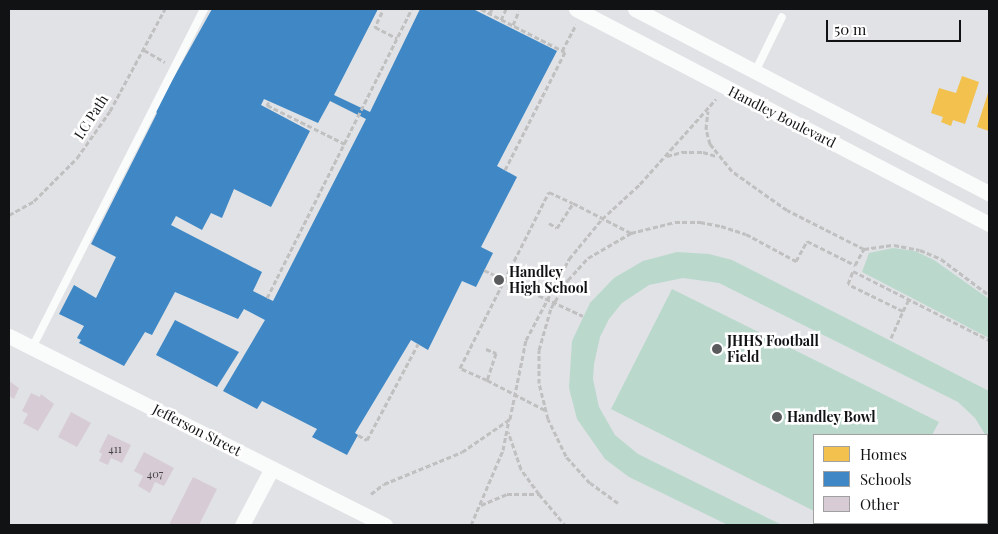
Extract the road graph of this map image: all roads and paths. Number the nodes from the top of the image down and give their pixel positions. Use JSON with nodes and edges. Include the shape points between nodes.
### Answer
{"nodes":[{"id":1,"x":165,"y":9,"type":"edge"},
{"id":2,"x":204,"y":9,"type":"edge"},
{"id":3,"x":412,"y":9,"type":"edge"},
{"id":4,"x":481,"y":9,"type":"edge"},
{"id":5,"x":492,"y":9,"type":"edge"},
{"id":6,"x":506,"y":9,"type":"edge"},
{"id":7,"x":635,"y":9,"type":"edge"},
{"id":8,"x":519,"y":11,"type":"dead end"},
{"id":9,"x":382,"y":12,"type":"dead end"},
{"id":10,"x":490,"y":13,"type":"junction"},
{"id":11,"x":577,"y":15,"type":"edge"},
{"id":12,"x":782,"y":17,"type":"dead end"},
{"id":13,"x":501,"y":20,"type":"junction"},
{"id":14,"x":513,"y":25,"type":"junction"},
{"id":15,"x":397,"y":38,"type":"junction"},
{"id":16,"x":144,"y":50,"type":"junction"},
{"id":17,"x":562,"y":51,"type":"junction"},
{"id":18,"x":172,"y":66,"type":"junction"},
{"id":19,"x":758,"y":74,"type":"junction"},
{"id":20,"x":716,"y":99,"type":"dead end"},
{"id":21,"x":749,"y":100,"type":"junction"},
{"id":22,"x":269,"y":102,"type":"dead end"},
{"id":23,"x":708,"y":111,"type":"junction"},
{"id":24,"x":344,"y":144,"type":"junction"},
{"id":25,"x":717,"y":156,"type":"junction"},
{"id":26,"x":665,"y":157,"type":"junction"},
{"id":27,"x":939,"y":167,"type":"junction"},
{"id":28,"x":505,"y":170,"type":"dead end"},
{"id":29,"x":927,"y":191,"type":"junction"},
{"id":30,"x":989,"y":192,"type":"edge"},
{"id":31,"x":573,"y":204,"type":"junction"},
{"id":32,"x":9,"y":215,"type":"edge"},
{"id":33,"x":602,"y":219,"type":"junction"},
{"id":34,"x":549,"y":223,"type":"dead end"},
{"id":35,"x":989,"y":224,"type":"edge"},
{"id":36,"x":631,"y":233,"type":"junction"},
{"id":37,"x":864,"y":249,"type":"junction"},
{"id":38,"x":484,"y":270,"type":"dead end"},
{"id":39,"x":505,"y":279,"type":"junction"},
{"id":40,"x":989,"y":295,"type":"edge"},
{"id":41,"x":268,"y":298,"type":"dead end"},
{"id":42,"x":548,"y":299,"type":"junction"},
{"id":43,"x":909,"y":299,"type":"junction"},
{"id":44,"x":555,"y":302,"type":"junction"},
{"id":45,"x":903,"y":311,"type":"junction"},
{"id":46,"x":583,"y":316,"type":"dead end"},
{"id":47,"x":9,"y":336,"type":"edge"},
{"id":48,"x":891,"y":338,"type":"dead end"},
{"id":49,"x":989,"y":340,"type":"edge"},
{"id":50,"x":418,"y":344,"type":"dead end"},
{"id":51,"x":32,"y":348,"type":"junction"},
{"id":52,"x":486,"y":349,"type":"dead end"},
{"id":53,"x":487,"y":380,"type":"junction"},
{"id":54,"x":515,"y":393,"type":"junction"},
{"id":55,"x":545,"y":410,"type":"junction"},
{"id":56,"x":510,"y":419,"type":"junction"},
{"id":57,"x":508,"y":432,"type":"junction"},
{"id":58,"x":358,"y":435,"type":"dead end"},
{"id":59,"x":272,"y":468,"type":"junction"},
{"id":60,"x":371,"y":494,"type":"dead end"},
{"id":61,"x":539,"y":494,"type":"junction"},
{"id":62,"x":618,"y":503,"type":"dead end"},
{"id":63,"x":481,"y":505,"type":"junction"},
{"id":64,"x":242,"y":525,"type":"edge"},
{"id":65,"x":384,"y":525,"type":"edge"},
{"id":66,"x":471,"y":525,"type":"edge"},
{"id":67,"x":566,"y":525,"type":"edge"}],
"edges":[{"from":1,"to":16,"type":"path","name":"I.C Path"},
{"from":2,"to":18,"type":"lane"},
{"from":3,"to":15,"type":"path"},
{"from":4,"to":10,"type":"path"},
{"from":5,"to":10,"type":"path"},
{"from":6,"to":13,"type":"path"},
{"from":7,"to":19,"type":"street","name":"Handley Boulevard"},
{"from":8,"to":14,"type":"path"},
{"from":9,"to":15,"type":"path","via":[[375,28]]},
{"from":10,"to":13,"type":"path"},
{"from":11,"to":17,"type":"path"},
{"from":11,"to":21,"type":"street","name":"Handley Boulevard"},
{"from":12,"to":19,"type":"lane"},
{"from":13,"to":14,"type":"path"},
{"from":14,"to":17,"type":"path"},
{"from":15,"to":24,"type":"path"},
{"from":16,"to":18,"type":"path"},
{"from":16,"to":32,"type":"path","name":"I.C Path","via":[[110,111],[77,158],[34,201]]},
{"from":17,"to":28,"type":"path","via":[[566,52]]},
{"from":18,"to":51,"type":"lane"},
{"from":19,"to":21,"type":"street"},
{"from":19,"to":27,"type":"street","name":"Handley Boulevard"},
{"from":20,"to":23,"type":"path"},
{"from":21,"to":29,"type":"street","name":"Handley Boulevard"},
{"from":22,"to":24,"type":"path","via":[[267,105]]},
{"from":23,"to":25,"type":"path","via":[[707,136]]},
{"from":23,"to":26,"type":"path"},
{"from":24,"to":41,"type":"path"},
{"from":25,"to":26,"type":"path","via":[[682,152]]},
{"from":25,"to":37,"type":"path","via":[[745,181],[787,210]]},
{"from":26,"to":33,"type":"path"},
{"from":27,"to":29,"type":"street"},
{"from":27,"to":30,"type":"street","name":"Handley Boulevard"},
{"from":29,"to":35,"type":"street","name":"Handley Boulevard"},
{"from":31,"to":33,"type":"path"},
{"from":31,"to":34,"type":"path","via":[[558,228]]},
{"from":31,"to":39,"type":"path","via":[[549,192]]},
{"from":33,"to":36,"type":"path"},
{"from":33,"to":42,"type":"path","via":[[569,259]]},
{"from":36,"to":37,"type":"path","via":[[675,222],[700,222],[746,234],[796,260],[807,241],[855,265]]},
{"from":36,"to":44,"type":"path","via":[[588,258]]},
{"from":37,"to":40,"type":"path","via":[[894,245],[920,250],[942,260]]},
{"from":38,"to":39,"type":"path"},
{"from":39,"to":42,"type":"path"},
{"from":39,"to":53,"type":"path","via":[[460,368]]},
{"from":42,"to":44,"type":"path"},
{"from":42,"to":54,"type":"path","via":[[526,340]]},
{"from":43,"to":45,"type":"path"},
{"from":43,"to":45,"type":"path","via":[[853,271],[848,284]]},
{"from":43,"to":49,"type":"path"},
{"from":44,"to":46,"type":"path"},
{"from":44,"to":55,"type":"path","via":[[539,350],[539,383]]},
{"from":45,"to":48,"type":"path"},
{"from":47,"to":51,"type":"street","name":"Jefferson Street"},
{"from":50,"to":58,"type":"path","via":[[368,440]]},
{"from":51,"to":59,"type":"street","name":"Jefferson Street"},
{"from":52,"to":53,"type":"path","via":[[496,353]]},
{"from":53,"to":54,"type":"path"},
{"from":54,"to":55,"type":"path"},
{"from":54,"to":56,"type":"path"},
{"from":55,"to":62,"type":"path","via":[[556,439],[571,463],[590,483]]},
{"from":56,"to":57,"type":"path"},
{"from":56,"to":60,"type":"path","via":[[462,452],[384,484]]},
{"from":57,"to":61,"type":"path","via":[[522,468]]},
{"from":57,"to":63,"type":"path"},
{"from":59,"to":64,"type":"street"},
{"from":59,"to":65,"type":"street","name":"Jefferson Street"},
{"from":61,"to":63,"type":"path","via":[[507,494]]},
{"from":61,"to":67,"type":"path"},
{"from":63,"to":66,"type":"path"}]}
